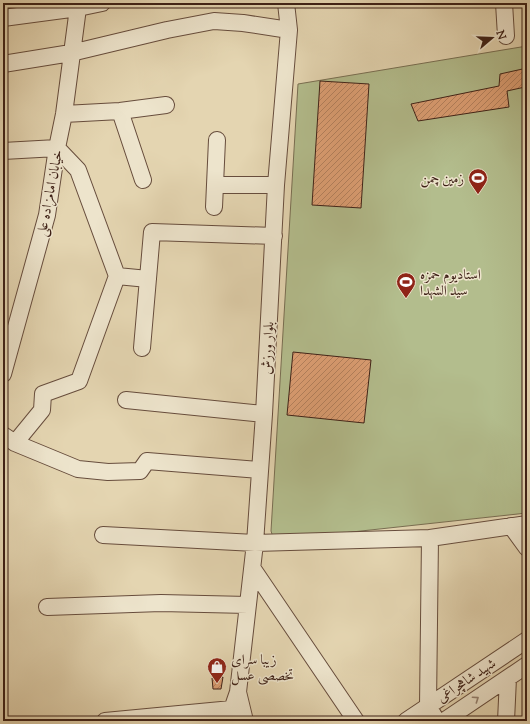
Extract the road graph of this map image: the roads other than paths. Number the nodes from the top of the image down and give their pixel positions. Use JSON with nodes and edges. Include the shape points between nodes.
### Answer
{"nodes":[{"id":1,"x":102,"y":3,"type":"edge"},
{"id":2,"x":286,"y":3,"type":"edge"},
{"id":3,"x":504,"y":3,"type":"edge"},
{"id":4,"x":78,"y":8,"type":"junction"},
{"id":5,"x":3,"y":18,"type":"edge"},
{"id":6,"x":290,"y":30,"type":"junction"},
{"id":7,"x":506,"y":36,"type":"dead end"},
{"id":8,"x":71,"y":53,"type":"junction"},
{"id":9,"x":3,"y":64,"type":"edge"},
{"id":10,"x":166,"y":105,"type":"dead end"},
{"id":11,"x":120,"y":111,"type":"junction"},
{"id":12,"x":64,"y":114,"type":"junction"},
{"id":13,"x":217,"y":140,"type":"dead end"},
{"id":14,"x":57,"y":148,"type":"junction"},
{"id":15,"x":3,"y":151,"type":"edge"},
{"id":16,"x":143,"y":180,"type":"dead end"},
{"id":17,"x":215,"y":185,"type":"junction"},
{"id":18,"x":276,"y":185,"type":"junction"},
{"id":19,"x":214,"y":207,"type":"dead end"},
{"id":20,"x":274,"y":236,"type":"junction"},
{"id":21,"x":117,"y":276,"type":"junction"},
{"id":22,"x":148,"y":278,"type":"junction"},
{"id":23,"x":142,"y":348,"type":"dead end"},
{"id":24,"x":3,"y":374,"type":"edge"},
{"id":25,"x":126,"y":400,"type":"dead end"},
{"id":26,"x":264,"y":414,"type":"junction"},
{"id":27,"x":9,"y":439,"type":"edge"},
{"id":28,"x":260,"y":470,"type":"junction"},
{"id":29,"x":527,"y":524,"type":"edge"},
{"id":30,"x":511,"y":526,"type":"junction"},
{"id":31,"x":103,"y":535,"type":"dead end"},
{"id":32,"x":430,"y":538,"type":"junction"},
{"id":33,"x":255,"y":543,"type":"junction"},
{"id":34,"x":527,"y":548,"type":"edge"},
{"id":35,"x":253,"y":569,"type":"junction"},
{"id":36,"x":248,"y":605,"type":"junction"},
{"id":37,"x":47,"y":607,"type":"dead end"},
{"id":38,"x":527,"y":640,"type":"edge"},
{"id":39,"x":527,"y":665,"type":"edge"},
{"id":40,"x":508,"y":678,"type":"junction"},
{"id":41,"x":238,"y":692,"type":"junction"},
{"id":42,"x":428,"y":706,"type":"junction"},
{"id":43,"x":230,"y":715,"type":"edge"},
{"id":44,"x":105,"y":721,"type":"edge"},
{"id":45,"x":245,"y":721,"type":"edge"},
{"id":46,"x":356,"y":721,"type":"edge"},
{"id":47,"x":406,"y":721,"type":"edge"},
{"id":48,"x":437,"y":721,"type":"edge"},
{"id":49,"x":444,"y":721,"type":"edge"},
{"id":50,"x":506,"y":721,"type":"edge"}],
"edges":[{"from":1,"to":4,"type":"street"},
{"from":2,"to":6,"type":"street","name":"بلوار ورزش"},
{"from":3,"to":7,"type":"street"},
{"from":4,"to":5,"type":"street"},
{"from":4,"to":8,"type":"street","name":"خیابان امامزاده علی"},
{"from":6,"to":8,"type":"street","via":[[243,22],[214,21]]},
{"from":6,"to":18,"type":"street","name":"بلوار ورزش"},
{"from":8,"to":9,"type":"street"},
{"from":8,"to":12,"type":"street","name":"خیابان امامزاده علی"},
{"from":10,"to":11,"type":"street"},
{"from":11,"to":12,"type":"street"},
{"from":11,"to":16,"type":"street"},
{"from":12,"to":14,"type":"street","name":"خیابان امامزاده علی"},
{"from":13,"to":17,"type":"street"},
{"from":14,"to":15,"type":"street"},
{"from":14,"to":21,"type":"street","via":[[78,170]]},
{"from":14,"to":24,"type":"street","name":"خیابان امامزاده علی","via":[[47,215]]},
{"from":17,"to":18,"type":"street"},
{"from":17,"to":19,"type":"street"},
{"from":18,"to":20,"type":"street","name":"بلوار ورزش"},
{"from":20,"to":22,"type":"street","via":[[152,232]]},
{"from":20,"to":26,"type":"street","name":"بلوار ورزش"},
{"from":21,"to":22,"type":"street"},
{"from":21,"to":27,"type":"street","via":[[79,380],[43,394],[42,410]]},
{"from":22,"to":23,"type":"street"},
{"from":25,"to":26,"type":"street"},
{"from":26,"to":28,"type":"street","name":"بلوار ورزش"},
{"from":27,"to":28,"type":"street","via":[[78,469],[108,472],[140,471],[147,460]]},
{"from":28,"to":33,"type":"street","name":"بلوار ورزش"},
{"from":29,"to":30,"type":"street"},
{"from":30,"to":32,"type":"street"},
{"from":30,"to":34,"type":"street"},
{"from":31,"to":33,"type":"street"},
{"from":32,"to":33,"type":"street"},
{"from":32,"to":42,"type":"street"},
{"from":33,"to":35,"type":"street","name":"بلوار ورزش"},
{"from":35,"to":36,"type":"street","name":"بلوار ورزش"},
{"from":35,"to":46,"type":"street"},
{"from":36,"to":37,"type":"street","via":[[161,603]]},
{"from":36,"to":41,"type":"street","name":"بلوار ورزش"},
{"from":38,"to":42,"type":"street","name":"شهید شاهچراغی"},
{"from":39,"to":40,"type":"street","name":"شهید شاهچراغی"},
{"from":49,"to":40,"type":"street","name":"شهید شاهچراغی","one_way":true},
{"from":40,"to":50,"type":"street"},
{"from":41,"to":43,"type":"street"},
{"from":41,"to":45,"type":"street"},
{"from":42,"to":47,"type":"street","name":"شهید شاهچراغی"},
{"from":42,"to":48,"type":"street"},
{"from":43,"to":44,"type":"street"}]}
